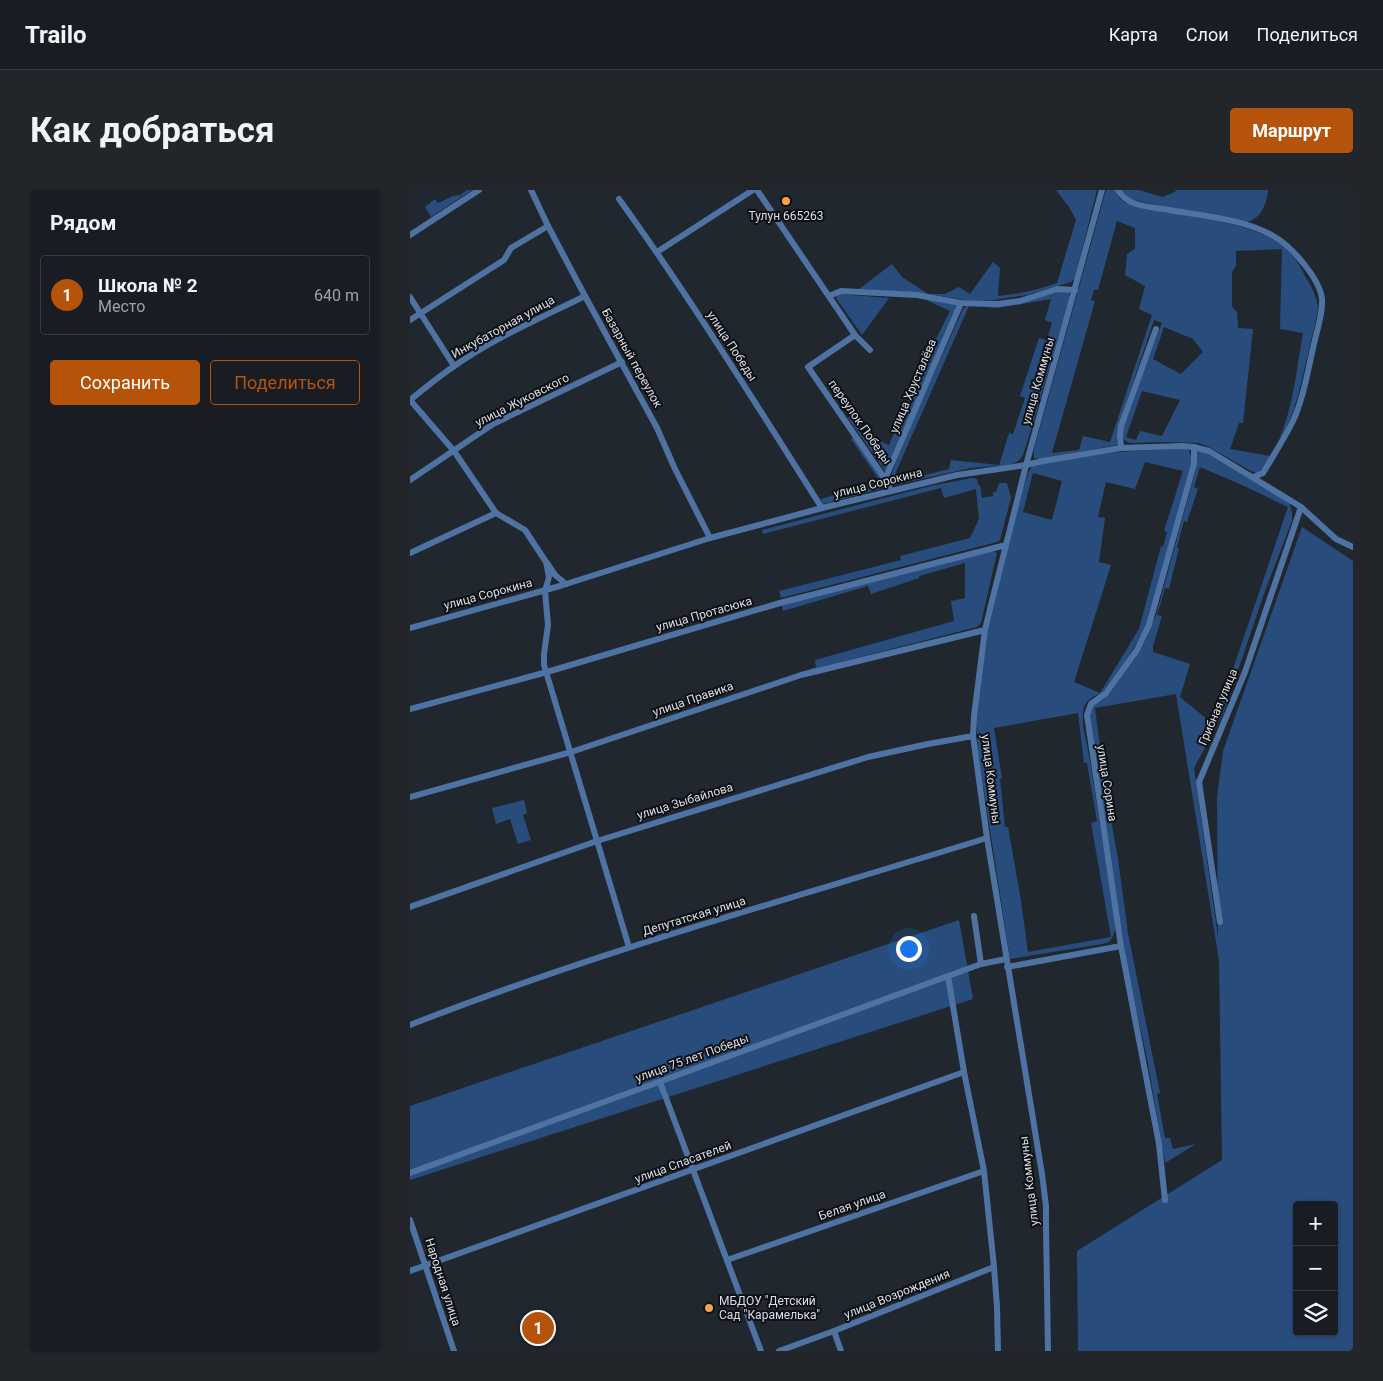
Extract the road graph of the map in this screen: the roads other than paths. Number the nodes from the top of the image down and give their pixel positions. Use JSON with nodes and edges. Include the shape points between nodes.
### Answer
{"nodes":[{"id":1,"x":479,"y":190,"type":"edge"},
{"id":2,"x":531,"y":190,"type":"edge"},
{"id":3,"x":755,"y":190,"type":"edge"},
{"id":4,"x":1102,"y":190,"type":"edge"},
{"id":5,"x":1118,"y":190,"type":"edge"},
{"id":6,"x":619,"y":199,"type":"dead end"},
{"id":7,"x":548,"y":226,"type":"junction"},
{"id":8,"x":410,"y":235,"type":"edge"},
{"id":9,"x":657,"y":252,"type":"junction"},
{"id":10,"x":1075,"y":290,"type":"junction"},
{"id":11,"x":585,"y":296,"type":"junction"},
{"id":12,"x":829,"y":296,"type":"junction"},
{"id":13,"x":410,"y":297,"type":"edge"},
{"id":14,"x":961,"y":303,"type":"junction"},
{"id":15,"x":420,"y":313,"type":"junction"},
{"id":16,"x":410,"y":320,"type":"edge"},
{"id":17,"x":1156,"y":329,"type":"dead end"},
{"id":18,"x":855,"y":335,"type":"junction"},
{"id":19,"x":870,"y":350,"type":"dead end"},
{"id":20,"x":622,"y":362,"type":"junction"},
{"id":21,"x":454,"y":366,"type":"junction"},
{"id":22,"x":410,"y":400,"type":"edge"},
{"id":23,"x":1194,"y":447,"type":"junction"},
{"id":24,"x":1121,"y":448,"type":"junction"},
{"id":25,"x":454,"y":451,"type":"junction"},
{"id":26,"x":1026,"y":465,"type":"junction"},
{"id":27,"x":1254,"y":478,"type":"junction"},
{"id":28,"x":885,"y":479,"type":"junction"},
{"id":29,"x":410,"y":480,"type":"edge"},
{"id":30,"x":891,"y":491,"type":"junction"},
{"id":31,"x":1301,"y":507,"type":"junction"},
{"id":32,"x":822,"y":508,"type":"junction"},
{"id":33,"x":496,"y":513,"type":"junction"},
{"id":34,"x":710,"y":538,"type":"junction"},
{"id":35,"x":1006,"y":546,"type":"junction"},
{"id":36,"x":1353,"y":547,"type":"edge"},
{"id":37,"x":410,"y":553,"type":"edge"},
{"id":38,"x":546,"y":562,"type":"junction"},
{"id":39,"x":566,"y":584,"type":"junction"},
{"id":40,"x":545,"y":591,"type":"junction"},
{"id":41,"x":410,"y":628,"type":"edge"},
{"id":42,"x":986,"y":630,"type":"junction"},
{"id":43,"x":547,"y":672,"type":"junction"},
{"id":44,"x":410,"y":709,"type":"edge"},
{"id":45,"x":973,"y":736,"type":"junction"},
{"id":46,"x":571,"y":752,"type":"junction"},
{"id":47,"x":410,"y":797,"type":"edge"},
{"id":48,"x":987,"y":838,"type":"junction"},
{"id":49,"x":597,"y":841,"type":"junction"},
{"id":50,"x":410,"y":907,"type":"edge"},
{"id":51,"x":974,"y":916,"type":"dead end"},
{"id":52,"x":1220,"y":922,"type":"dead end"},
{"id":53,"x":1121,"y":946,"type":"junction"},
{"id":54,"x":629,"y":947,"type":"junction"},
{"id":55,"x":1006,"y":959,"type":"junction"},
{"id":56,"x":981,"y":964,"type":"junction"},
{"id":57,"x":1007,"y":967,"type":"junction"},
{"id":58,"x":948,"y":976,"type":"junction"},
{"id":59,"x":410,"y":1025,"type":"edge"},
{"id":60,"x":964,"y":1072,"type":"junction"},
{"id":61,"x":660,"y":1082,"type":"junction"},
{"id":62,"x":693,"y":1170,"type":"junction"},
{"id":63,"x":984,"y":1171,"type":"junction"},
{"id":64,"x":410,"y":1174,"type":"edge"},
{"id":65,"x":1165,"y":1200,"type":"dead end"},
{"id":66,"x":410,"y":1220,"type":"edge"},
{"id":67,"x":726,"y":1260,"type":"junction"},
{"id":68,"x":425,"y":1266,"type":"junction"},
{"id":69,"x":994,"y":1267,"type":"junction"},
{"id":70,"x":410,"y":1271,"type":"edge"},
{"id":71,"x":834,"y":1332,"type":"junction"},
{"id":72,"x":454,"y":1351,"type":"edge"},
{"id":73,"x":761,"y":1351,"type":"edge"},
{"id":74,"x":779,"y":1351,"type":"edge"},
{"id":75,"x":841,"y":1351,"type":"edge"},
{"id":76,"x":998,"y":1351,"type":"edge"},
{"id":77,"x":1048,"y":1351,"type":"edge"}],
"edges":[{"from":1,"to":8,"type":"street"},
{"from":2,"to":7,"type":"street","name":"Базарный переулок"},
{"from":3,"to":9,"type":"street"},
{"from":3,"to":12,"type":"street"},
{"from":4,"to":10,"type":"street","name":"улица Коммуны"},
{"from":5,"to":27,"type":"street","via":[[1124,198],[1140,204],[1250,226],[1274,237],[1302,261],[1320,291],[1319,322],[1293,420],[1263,473]]},
{"from":6,"to":9,"type":"street","name":"улица Победы"},
{"from":7,"to":11,"type":"street","name":"Базарный переулок"},
{"from":7,"to":15,"type":"street","via":[[511,248],[504,260]]},
{"from":9,"to":32,"type":"street","name":"улица Победы"},
{"from":10,"to":14,"type":"street","via":[[1057,289],[1004,304]]},
{"from":10,"to":26,"type":"street","name":"улица Коммуны"},
{"from":11,"to":20,"type":"street","name":"Базарный переулок"},
{"from":11,"to":21,"type":"street","name":"Инкубаторная улица"},
{"from":12,"to":14,"type":"street","via":[[841,291],[917,295]]},
{"from":12,"to":18,"type":"street"},
{"from":13,"to":15,"type":"street"},
{"from":14,"to":28,"type":"street","name":"улица Хрусталёва"},
{"from":15,"to":16,"type":"street"},
{"from":15,"to":21,"type":"street"},
{"from":17,"to":24,"type":"street","via":[[1121,426]]},
{"from":18,"to":19,"type":"street"},
{"from":18,"to":28,"type":"street","name":"переулок Победы","via":[[808,367]]},
{"from":20,"to":25,"type":"street","name":"улица Жуковского","via":[[493,424]]},
{"from":20,"to":34,"type":"street","name":"Базарный переулок"},
{"from":21,"to":22,"type":"street","name":"Инкубаторная улица"},
{"from":22,"to":25,"type":"street"},
{"from":23,"to":24,"type":"street","name":"улица Сорокина"},
{"from":23,"to":27,"type":"street","name":"улица Сорокина","via":[[1213,453]]},
{"from":23,"to":53,"type":"street","name":"улица Сорина","via":[[1194,464],[1149,626],[1137,650],[1106,693],[1091,704],[1087,715]]},
{"from":24,"to":26,"type":"street","name":"улица Сорокина"},
{"from":25,"to":29,"type":"street","name":"улица Жуковского"},
{"from":25,"to":33,"type":"street"},
{"from":26,"to":30,"type":"street","name":"улица Сорокина","via":[[957,475]]},
{"from":26,"to":35,"type":"street","name":"улица Коммуны"},
{"from":27,"to":31,"type":"street","name":"улица Сорокина"},
{"from":28,"to":30,"type":"street","name":"переулок Победы"},
{"from":30,"to":32,"type":"street","name":"улица Сорокина"},
{"from":31,"to":36,"type":"street","name":"улица Сорокина","via":[[1336,539]]},
{"from":31,"to":52,"type":"street","name":"Грибная улица","via":[[1245,672],[1199,782]]},
{"from":32,"to":34,"type":"street","name":"улица Сорокина"},
{"from":33,"to":37,"type":"street"},
{"from":33,"to":38,"type":"street","via":[[525,530]]},
{"from":34,"to":39,"type":"street","name":"улица Сорокина"},
{"from":35,"to":42,"type":"street","name":"улица Коммуны"},
{"from":35,"to":43,"type":"street","name":"улица Протасюка","via":[[780,604]]},
{"from":38,"to":39,"type":"street"},
{"from":38,"to":40,"type":"street","via":[[549,577]]},
{"from":39,"to":40,"type":"street","name":"улица Сорокина"},
{"from":40,"to":41,"type":"street","name":"улица Сорокина"},
{"from":40,"to":43,"type":"street","via":[[548,625],[544,660]]},
{"from":42,"to":45,"type":"street","name":"улица Коммуны"},
{"from":42,"to":46,"type":"street","name":"улица Правика","via":[[801,675]]},
{"from":43,"to":44,"type":"street","name":"улица Протасюка"},
{"from":43,"to":46,"type":"street"},
{"from":45,"to":48,"type":"street","name":"улица Коммуны"},
{"from":45,"to":49,"type":"street","name":"улица Зыбайлова","via":[[868,757]]},
{"from":46,"to":47,"type":"street","name":"улица Правика"},
{"from":46,"to":49,"type":"street"},
{"from":48,"to":54,"type":"street","name":"Депутатская улица"},
{"from":48,"to":55,"type":"street","name":"улица Коммуны"},
{"from":49,"to":50,"type":"street","name":"улица Зыбайлова"},
{"from":49,"to":54,"type":"street"},
{"from":51,"to":56,"type":"street"},
{"from":53,"to":57,"type":"street"},
{"from":53,"to":65,"type":"street","name":"улица Сорина","via":[[1158,1144]]},
{"from":54,"to":59,"type":"street","name":"Депутатская улица"},
{"from":55,"to":56,"type":"street","name":"улица 75 лет Победы"},
{"from":55,"to":57,"type":"street","name":"улица Коммуны"},
{"from":56,"to":58,"type":"street","name":"улица 75 лет Победы"},
{"from":57,"to":77,"type":"street","name":"улица Коммуны","via":[[1046,1206]]},
{"from":58,"to":60,"type":"street"},
{"from":58,"to":61,"type":"street","name":"улица 75 лет Победы"},
{"from":60,"to":62,"type":"street","name":"улица Спасателей"},
{"from":60,"to":63,"type":"street"},
{"from":61,"to":62,"type":"street"},
{"from":61,"to":64,"type":"street","name":"улица 75 лет Победы"},
{"from":62,"to":67,"type":"street"},
{"from":62,"to":68,"type":"street","name":"улица Спасателей"},
{"from":63,"to":67,"type":"street","name":"Белая улица"},
{"from":63,"to":69,"type":"street"},
{"from":66,"to":68,"type":"street","name":"Народная улица"},
{"from":67,"to":73,"type":"street"},
{"from":68,"to":70,"type":"street","name":"улица Спасателей"},
{"from":68,"to":72,"type":"street","name":"Народная улица"},
{"from":69,"to":71,"type":"street","name":"улица Возрождения"},
{"from":69,"to":76,"type":"street"},
{"from":71,"to":74,"type":"street","name":"улица Возрождения"},
{"from":71,"to":75,"type":"street"}]}
